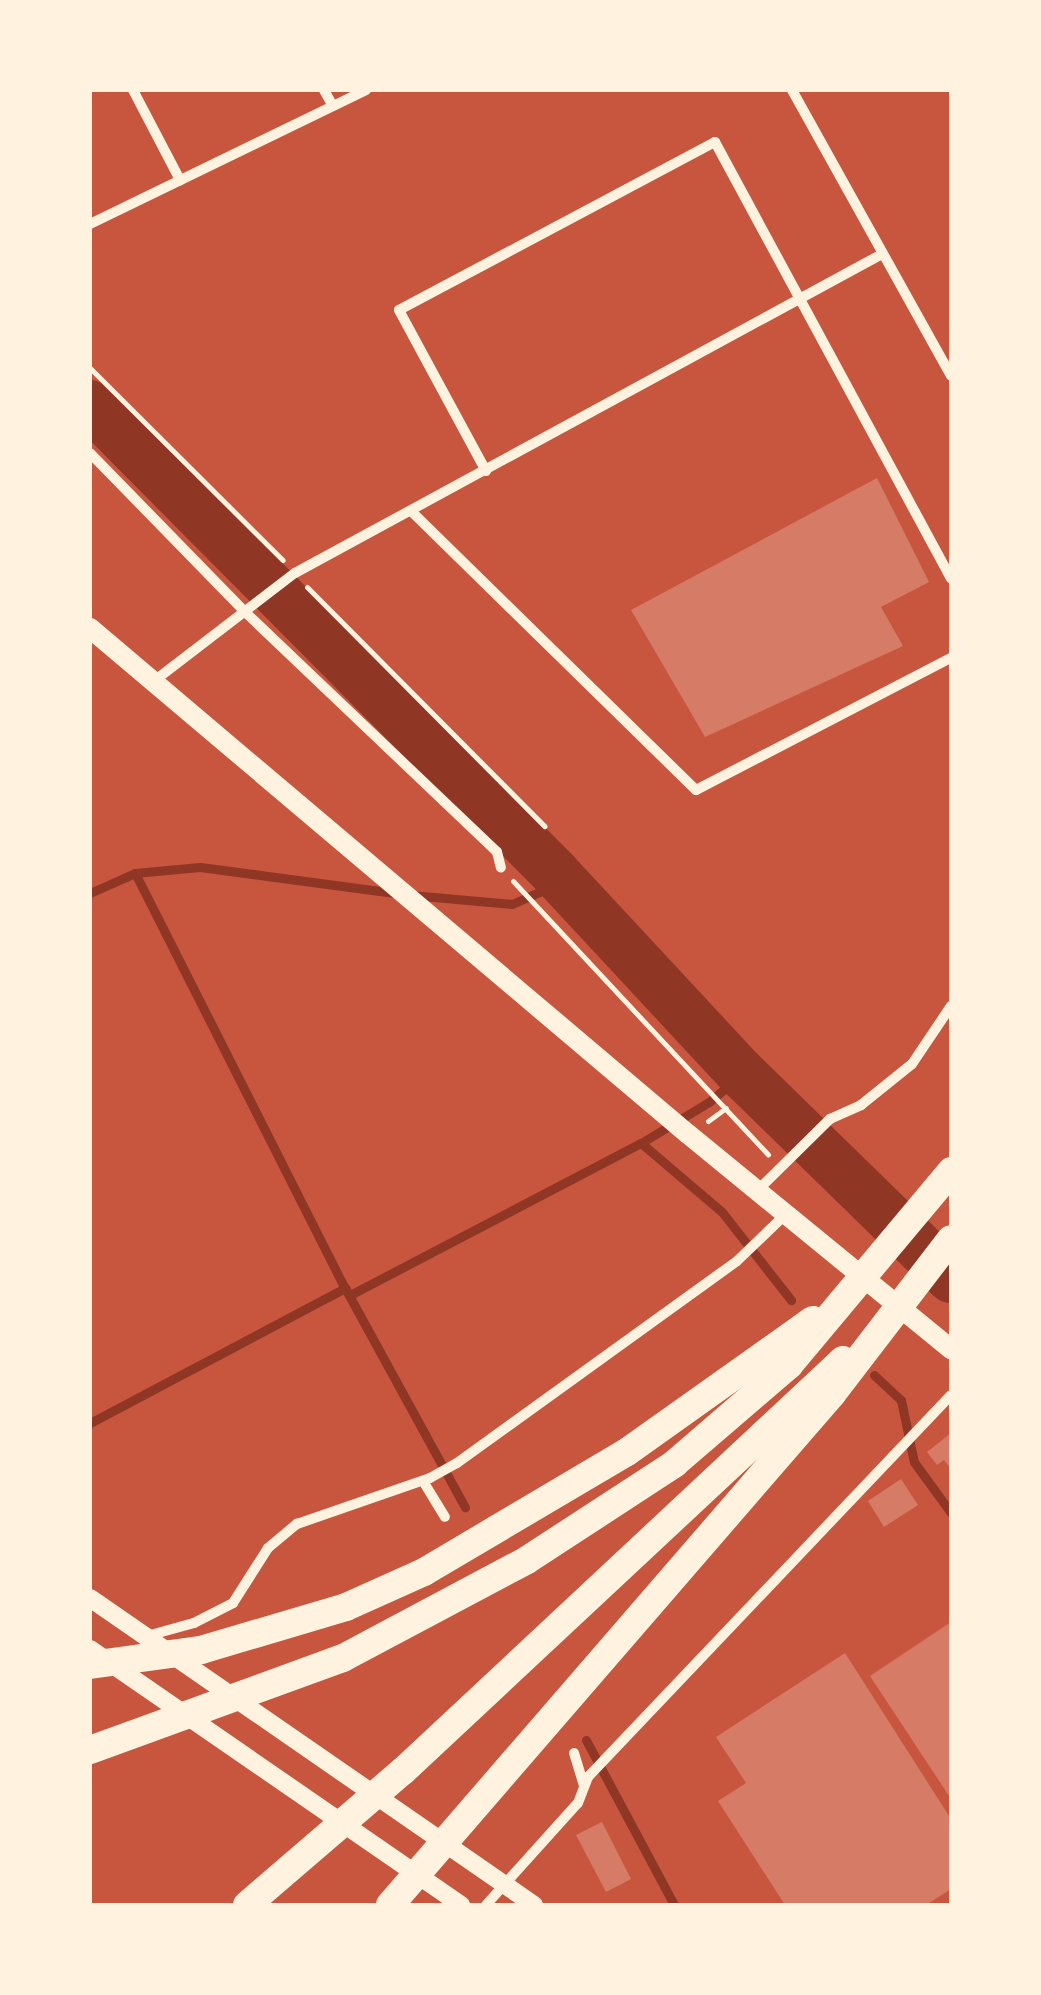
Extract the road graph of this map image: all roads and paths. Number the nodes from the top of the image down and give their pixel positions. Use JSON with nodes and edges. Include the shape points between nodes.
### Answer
{"nodes":[{"id":1,"x":132,"y":90,"type":"edge"},
{"id":2,"x":324,"y":90,"type":"edge"},
{"id":3,"x":366,"y":90,"type":"edge"},
{"id":4,"x":792,"y":90,"type":"edge"},
{"id":5,"x":333,"y":106,"type":"junction"},
{"id":6,"x":180,"y":180,"type":"junction"},
{"id":7,"x":90,"y":224,"type":"edge"},
{"id":8,"x":882,"y":254,"type":"junction"},
{"id":9,"x":799,"y":298,"type":"junction"},
{"id":10,"x":90,"y":368,"type":"edge"},
{"id":11,"x":951,"y":376,"type":"edge"},
{"id":12,"x":90,"y":453,"type":"edge"},
{"id":13,"x":486,"y":471,"type":"junction"},
{"id":14,"x":411,"y":511,"type":"junction"},
{"id":15,"x":292,"y":574,"type":"junction"},
{"id":16,"x":951,"y":578,"type":"edge"},
{"id":17,"x":249,"y":607,"type":"junction"},
{"id":18,"x":90,"y":628,"type":"edge"},
{"id":19,"x":951,"y":658,"type":"edge"},
{"id":20,"x":153,"y":681,"type":"junction"},
{"id":21,"x":544,"y":826,"type":"dead end"},
{"id":22,"x":501,"y":868,"type":"dead end"},
{"id":23,"x":517,"y":884,"type":"dead end"},
{"id":24,"x":951,"y":1006,"type":"edge"},
{"id":25,"x":780,"y":1167,"type":"junction"},
{"id":26,"x":944,"y":1180,"type":"edge"},
{"id":27,"x":757,"y":1191,"type":"junction"},
{"id":28,"x":786,"y":1214,"type":"junction"},
{"id":29,"x":951,"y":1239,"type":"edge"},
{"id":30,"x":835,"y":1306,"type":"junction"},
{"id":31,"x":875,"y":1333,"type":"junction"},
{"id":32,"x":951,"y":1350,"type":"edge"},
{"id":33,"x":951,"y":1394,"type":"edge"},
{"id":34,"x":426,"y":1480,"type":"junction"},
{"id":35,"x":445,"y":1517,"type":"dead end"},
{"id":36,"x":90,"y":1598,"type":"edge"},
{"id":37,"x":147,"y":1636,"type":"junction"},
{"id":38,"x":90,"y":1649,"type":"edge"},
{"id":39,"x":90,"y":1666,"type":"edge"},
{"id":40,"x":90,"y":1750,"type":"edge"},
{"id":41,"x":574,"y":1753,"type":"dead end"},
{"id":42,"x":586,"y":1781,"type":"junction"},
{"id":43,"x":504,"y":1884,"type":"junction"},
{"id":44,"x":390,"y":1904,"type":"edge"},
{"id":45,"x":247,"y":1905,"type":"edge"},
{"id":46,"x":461,"y":1905,"type":"edge"},
{"id":47,"x":486,"y":1905,"type":"edge"},
{"id":48,"x":534,"y":1905,"type":"edge"}],
"edges":[{"from":1,"to":6,"type":"street"},
{"from":2,"to":5,"type":"street"},
{"from":3,"to":5,"type":"street"},
{"from":4,"to":8,"type":"street"},
{"from":5,"to":6,"type":"street"},
{"from":6,"to":7,"type":"street"},
{"from":8,"to":9,"type":"street"},
{"from":8,"to":11,"type":"street"},
{"from":9,"to":13,"type":"street"},
{"from":9,"to":13,"type":"street","via":[[714,142],[399,310]]},
{"from":9,"to":16,"type":"street"},
{"from":10,"to":15,"type":"path"},
{"from":12,"to":17,"type":"street"},
{"from":13,"to":14,"type":"street"},
{"from":14,"to":15,"type":"street"},
{"from":14,"to":19,"type":"street","via":[[696,790]]},
{"from":15,"to":17,"type":"street"},
{"from":15,"to":21,"type":"path"},
{"from":17,"to":20,"type":"street"},
{"from":17,"to":22,"type":"street","via":[[497,852]]},
{"from":18,"to":20,"type":"main road"},
{"from":20,"to":27,"type":"main road"},
{"from":23,"to":25,"type":"path"},
{"from":24,"to":25,"type":"street","via":[[912,1064],[861,1105],[830,1119]]},
{"from":25,"to":27,"type":"street"},
{"from":26,"to":30,"type":"highway"},
{"from":27,"to":28,"type":"main road"},
{"from":28,"to":32,"type":"main road"},
{"from":28,"to":34,"type":"street","via":[[738,1261]]},
{"from":29,"to":31,"type":"highway"},
{"from":30,"to":39,"type":"highway","via":[[627,1452],[424,1572],[346,1607],[201,1650]]},
{"from":30,"to":40,"type":"highway","via":[[790,1365],[674,1464],[528,1560],[343,1658]]},
{"from":31,"to":44,"type":"highway","via":[[832,1394]]},
{"from":31,"to":45,"type":"highway","via":[[403,1771]]},
{"from":33,"to":42,"type":"street"},
{"from":34,"to":35,"type":"street"},
{"from":34,"to":37,"type":"street","via":[[297,1524],[268,1548],[233,1603]]},
{"from":36,"to":37,"type":"street"},
{"from":37,"to":43,"type":"street"},
{"from":38,"to":46,"type":"street"},
{"from":41,"to":42,"type":"street"},
{"from":42,"to":43,"type":"street","via":[[578,1803]]},
{"from":43,"to":47,"type":"street"},
{"from":43,"to":48,"type":"street"}]}
